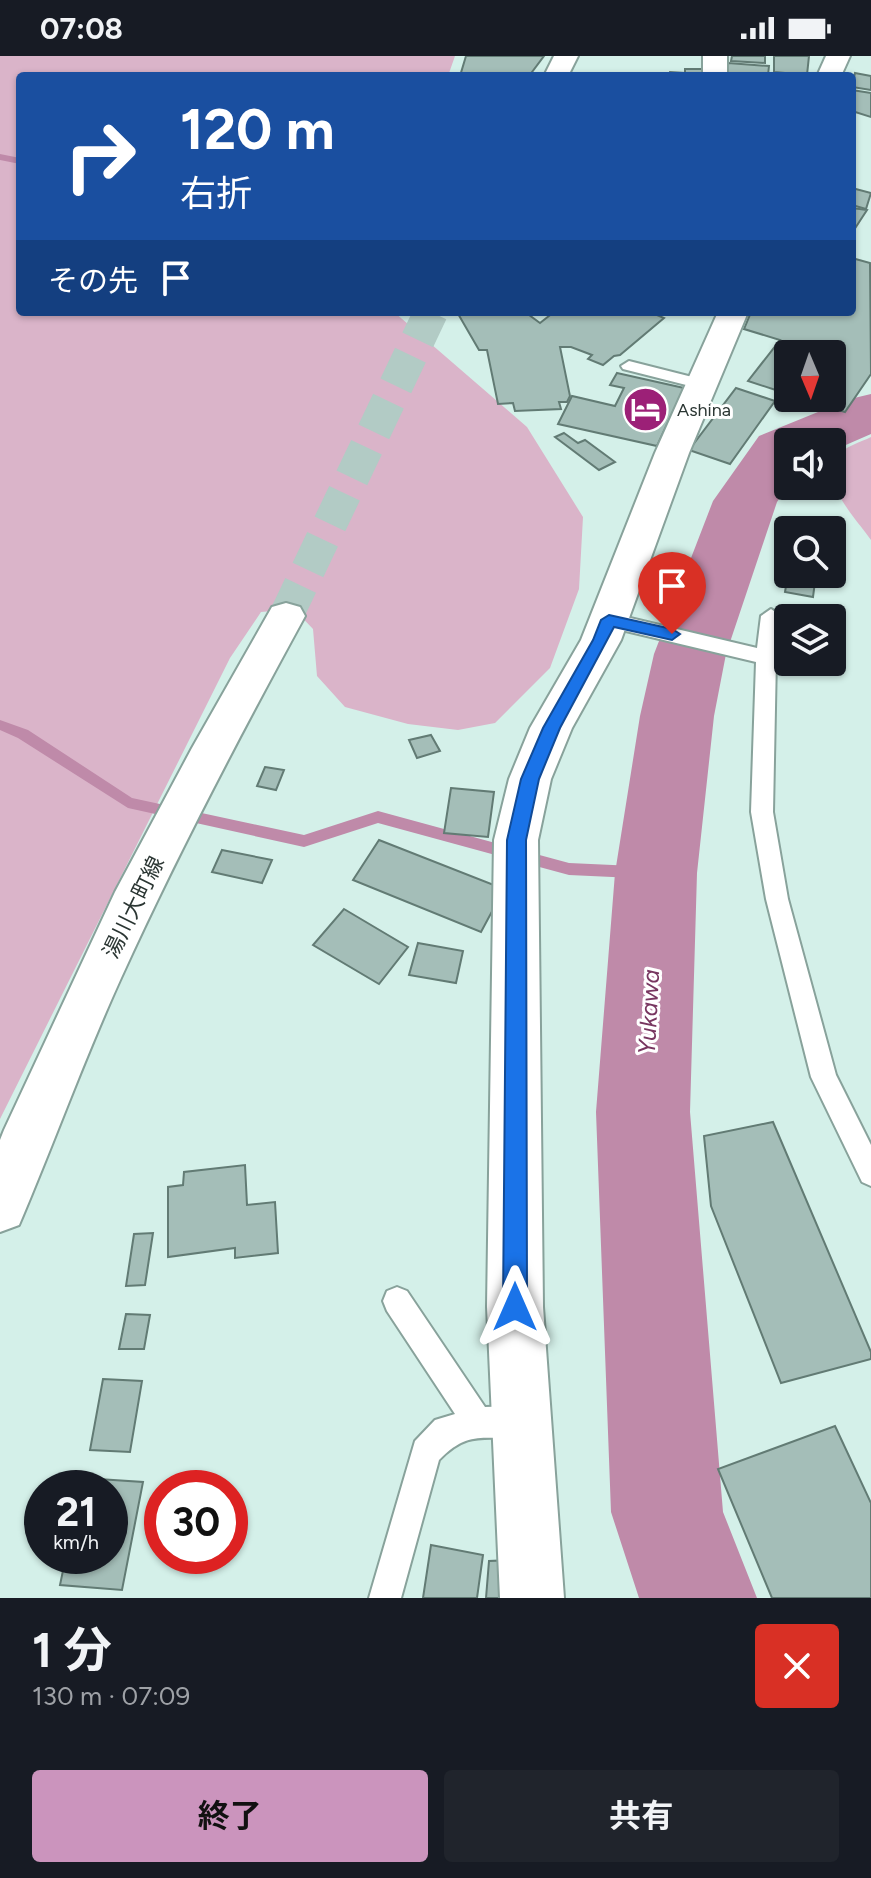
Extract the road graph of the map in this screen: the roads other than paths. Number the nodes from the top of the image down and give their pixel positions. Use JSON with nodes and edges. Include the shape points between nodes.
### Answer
{"nodes":[{"id":1,"x":731,"y":316,"type":"edge"},
{"id":2,"x":629,"y":366,"type":"dead end"},
{"id":3,"x":702,"y":384,"type":"junction"},
{"id":4,"x":286,"y":616,"type":"tunnel mouth"},
{"id":5,"x":771,"y":616,"type":"dead end"},
{"id":6,"x":626,"y":624,"type":"junction"},
{"id":7,"x":766,"y":657,"type":"junction"},
{"id":8,"x":871,"y":1173,"type":"edge"},
{"id":9,"x":0,"y":1206,"type":"edge"},
{"id":10,"x":397,"y":1301,"type":"dead end"},
{"id":11,"x":500,"y":1422,"type":"junction"},
{"id":12,"x":385,"y":1598,"type":"edge"},
{"id":13,"x":532,"y":1598,"type":"edge"}],
"edges":[{"from":1,"to":3,"type":"street"},
{"from":2,"to":3,"type":"lane"},
{"from":3,"to":6,"type":"street","via":[[672,453]]},
{"from":4,"to":9,"type":"street","name":"湯川大町線","via":[[134,901],[38,1108]]},
{"from":5,"to":7,"type":"lane"},
{"from":6,"to":7,"type":"lane"},
{"from":6,"to":11,"type":"street","via":[[601,640],[551,728],[530,779],[516,840],[515,1307]]},
{"from":7,"to":8,"type":"lane","via":[[762,812],[777,899],[824,1077]]},
{"from":10,"to":11,"type":"lane"},
{"from":11,"to":12,"type":"lane","via":[[446,1431],[426,1452]]},
{"from":11,"to":13,"type":"street"}]}
